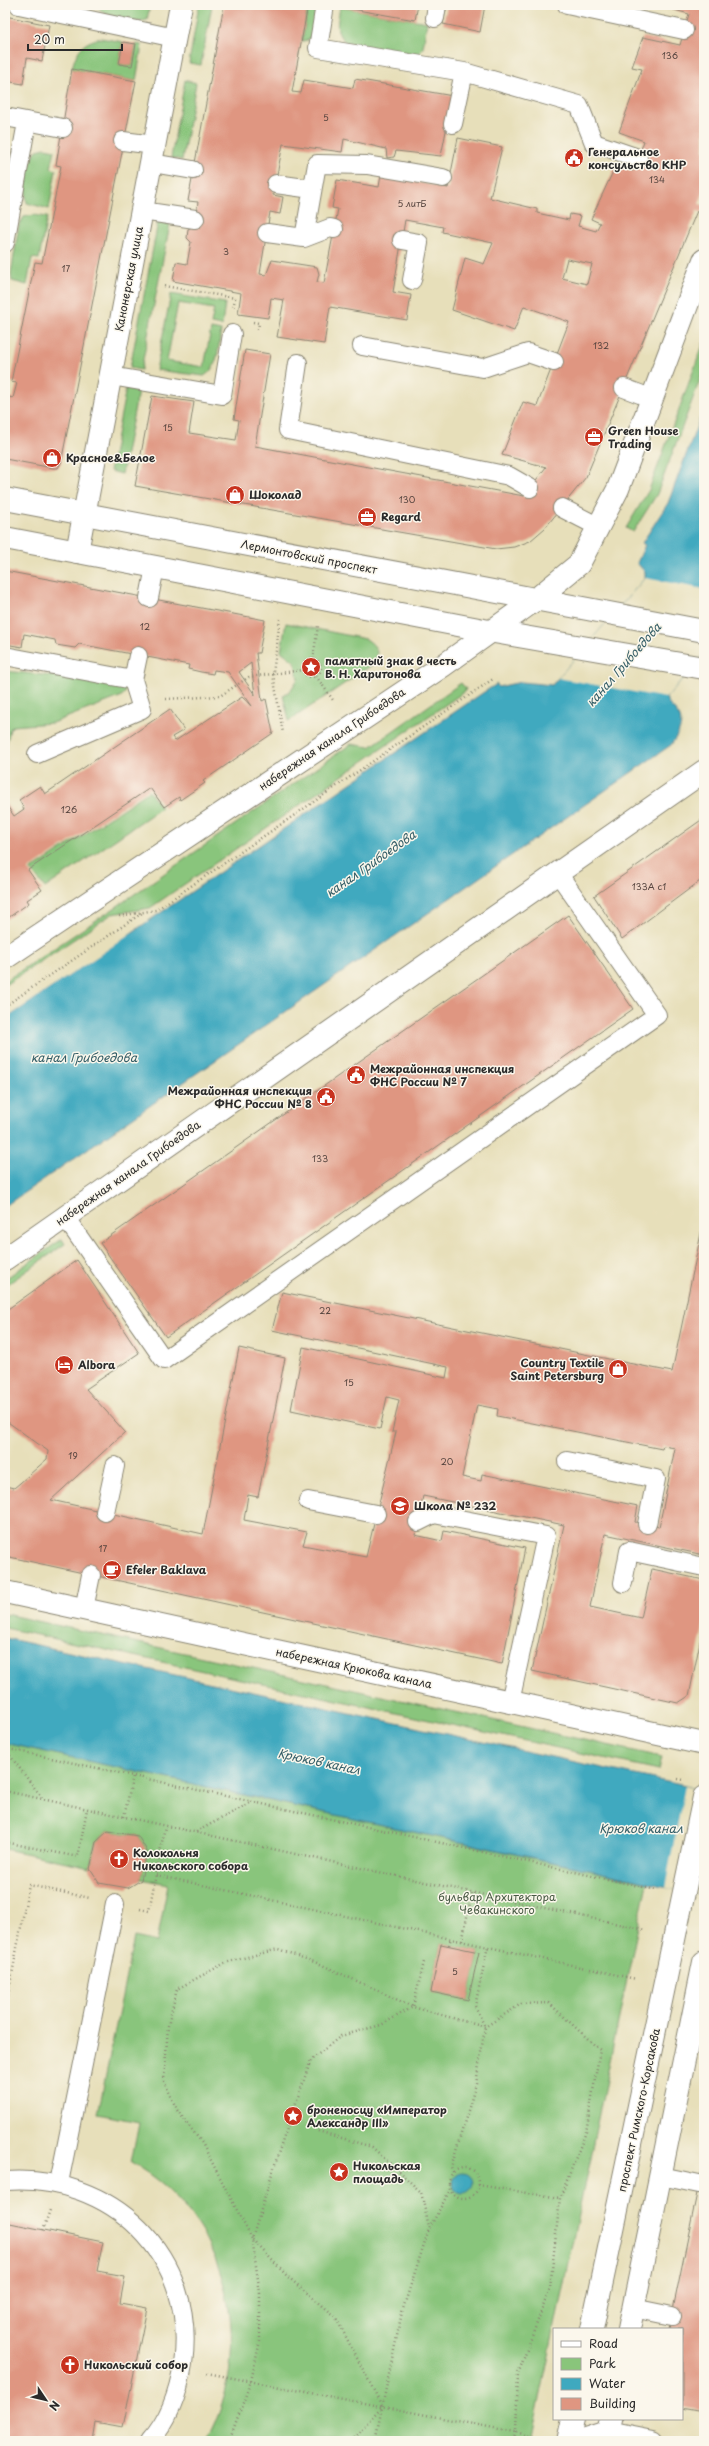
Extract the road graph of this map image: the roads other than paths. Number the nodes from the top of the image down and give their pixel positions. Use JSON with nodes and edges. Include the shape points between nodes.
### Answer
{"nodes":[{"id":1,"x":20,"y":5,"type":"edge"},
{"id":2,"x":181,"y":5,"type":"edge"},
{"id":3,"x":325,"y":5,"type":"edge"},
{"id":4,"x":567,"y":5,"type":"edge"},
{"id":5,"x":684,"y":30,"type":"dead end"},
{"id":6,"x":175,"y":38,"type":"junction"},
{"id":7,"x":464,"y":72,"type":"junction"},
{"id":8,"x":5,"y":117,"type":"edge"},
{"id":9,"x":27,"y":122,"type":"junction"},
{"id":10,"x":453,"y":124,"type":"dead end"},
{"id":11,"x":63,"y":128,"type":"dead end"},
{"id":12,"x":123,"y":141,"type":"dead end"},
{"id":13,"x":153,"y":154,"type":"junction"},
{"id":14,"x":638,"y":158,"type":"dead end"},
{"id":15,"x":194,"y":170,"type":"dead end"},
{"id":16,"x":442,"y":178,"type":"dead end"},
{"id":17,"x":276,"y":184,"type":"dead end"},
{"id":18,"x":312,"y":189,"type":"junction"},
{"id":19,"x":142,"y":211,"type":"junction"},
{"id":20,"x":195,"y":219,"type":"dead end"},
{"id":21,"x":334,"y":229,"type":"dead end"},
{"id":22,"x":267,"y":233,"type":"dead end"},
{"id":23,"x":304,"y":238,"type":"junction"},
{"id":24,"x":402,"y":240,"type":"dead end"},
{"id":25,"x":5,"y":243,"type":"edge"},
{"id":26,"x":704,"y":260,"type":"edge"},
{"id":27,"x":412,"y":280,"type":"dead end"},
{"id":28,"x":232,"y":334,"type":"dead end"},
{"id":29,"x":362,"y":346,"type":"dead end"},
{"id":30,"x":554,"y":362,"type":"dead end"},
{"id":31,"x":298,"y":363,"type":"dead end"},
{"id":32,"x":111,"y":376,"type":"junction"},
{"id":33,"x":624,"y":388,"type":"dead end"},
{"id":34,"x":653,"y":399,"type":"junction"},
{"id":35,"x":530,"y":488,"type":"dead end"},
{"id":36,"x":5,"y":499,"type":"edge"},
{"id":37,"x":562,"y":508,"type":"dead end"},
{"id":38,"x":84,"y":514,"type":"junction"},
{"id":39,"x":599,"y":527,"type":"junction"},
{"id":40,"x":5,"y":538,"type":"edge"},
{"id":41,"x":77,"y":552,"type":"junction"},
{"id":42,"x":155,"y":567,"type":"junction"},
{"id":43,"x":149,"y":598,"type":"dead end"},
{"id":44,"x":535,"y":600,"type":"junction"},
{"id":45,"x":489,"y":631,"type":"junction"},
{"id":46,"x":704,"y":631,"type":"edge"},
{"id":47,"x":5,"y":656,"type":"edge"},
{"id":48,"x":138,"y":656,"type":"dead end"},
{"id":49,"x":699,"y":667,"type":"edge"},
{"id":50,"x":134,"y":680,"type":"junction"},
{"id":51,"x":37,"y":754,"type":"dead end"},
{"id":52,"x":704,"y":771,"type":"edge"},
{"id":53,"x":557,"y":872,"type":"junction"},
{"id":54,"x":5,"y":958,"type":"edge"},
{"id":55,"x":65,"y":1217,"type":"junction"},
{"id":56,"x":5,"y":1259,"type":"edge"},
{"id":57,"x":567,"y":1461,"type":"dead end"},
{"id":58,"x":115,"y":1466,"type":"dead end"},
{"id":59,"x":308,"y":1501,"type":"dead end"},
{"id":60,"x":105,"y":1512,"type":"dead end"},
{"id":61,"x":376,"y":1514,"type":"dead end"},
{"id":62,"x":418,"y":1522,"type":"dead end"},
{"id":63,"x":647,"y":1524,"type":"dead end"},
{"id":64,"x":704,"y":1567,"type":"edge"},
{"id":65,"x":91,"y":1575,"type":"dead end"},
{"id":66,"x":623,"y":1583,"type":"dead end"},
{"id":67,"x":5,"y":1592,"type":"edge"},
{"id":68,"x":84,"y":1609,"type":"junction"},
{"id":69,"x":510,"y":1702,"type":"junction"},
{"id":70,"x":704,"y":1744,"type":"edge"},
{"id":71,"x":704,"y":1797,"type":"edge"},
{"id":72,"x":115,"y":1904,"type":"road end"},
{"id":73,"x":704,"y":1962,"type":"edge"},
{"id":74,"x":661,"y":2176,"type":"junction"},
{"id":75,"x":5,"y":2181,"type":"edge"},
{"id":76,"x":58,"y":2183,"type":"junction"},
{"id":77,"x":699,"y":2184,"type":"dead end"},
{"id":78,"x":672,"y":2316,"type":"dead end"},
{"id":79,"x":631,"y":2319,"type":"edge"},
{"id":80,"x":592,"y":2328,"type":"edge"},
{"id":81,"x":573,"y":2420,"type":"edge"},
{"id":82,"x":607,"y":2431,"type":"edge"},
{"id":83,"x":150,"y":2441,"type":"edge"},
{"id":84,"x":568,"y":2441,"type":"edge"},
{"id":85,"x":579,"y":2441,"type":"edge"},
{"id":86,"x":652,"y":2441,"type":"edge"}],
"edges":[{"from":1,"to":6,"type":"lane"},
{"from":2,"to":6,"type":"street","name":"Канонерская улица"},
{"from":3,"to":7,"type":"lane","via":[[318,48]]},
{"from":4,"to":5,"type":"lane"},
{"from":6,"to":13,"type":"street","name":"Канонерская улица"},
{"from":7,"to":10,"type":"lane"},
{"from":7,"to":14,"type":"lane","via":[[579,105],[594,143]]},
{"from":8,"to":9,"type":"lane"},
{"from":9,"to":11,"type":"lane"},
{"from":9,"to":25,"type":"lane"},
{"from":12,"to":13,"type":"lane"},
{"from":13,"to":15,"type":"lane"},
{"from":13,"to":19,"type":"street","name":"Канонерская улица"},
{"from":16,"to":18,"type":"lane","via":[[367,164],[317,164]]},
{"from":17,"to":18,"type":"lane"},
{"from":18,"to":23,"type":"lane"},
{"from":19,"to":20,"type":"lane"},
{"from":19,"to":32,"type":"street","name":"Канонерская улица"},
{"from":21,"to":23,"type":"lane","via":[[330,228]]},
{"from":22,"to":23,"type":"lane"},
{"from":24,"to":27,"type":"lane","via":[[419,243]]},
{"from":26,"to":34,"type":"street","name":"набережная канала Грибоедова"},
{"from":28,"to":32,"type":"lane","via":[[222,395]]},
{"from":29,"to":30,"type":"lane","via":[[483,368],[528,353]]},
{"from":31,"to":35,"type":"lane","via":[[288,430],[509,476]]},
{"from":32,"to":38,"type":"street","name":"Канонерская улица"},
{"from":33,"to":34,"type":"lane"},
{"from":34,"to":39,"type":"street","name":"набережная канала Грибоедова","via":[[618,489]]},
{"from":36,"to":38,"type":"street","name":"Лермонтовский проспект"},
{"from":37,"to":39,"type":"lane"},
{"from":38,"to":41,"type":"street","name":"Канонерская улица"},
{"from":38,"to":44,"type":"street","name":"Лермонтовский проспект"},
{"from":39,"to":44,"type":"street","name":"набережная канала Грибоедова","via":[[580,564]]},
{"from":40,"to":41,"type":"street"},
{"from":41,"to":42,"type":"street"},
{"from":42,"to":43,"type":"lane"},
{"from":42,"to":45,"type":"street"},
{"from":44,"to":45,"type":"street","name":"набережная канала Грибоедова"},
{"from":44,"to":46,"type":"street","name":"Лермонтовский проспект"},
{"from":45,"to":49,"type":"street"},
{"from":45,"to":54,"type":"street","name":"набережная канала Грибоедова","via":[[444,665]]},
{"from":47,"to":50,"type":"lane"},
{"from":48,"to":50,"type":"lane"},
{"from":50,"to":51,"type":"lane","via":[[142,709]]},
{"from":52,"to":53,"type":"street","name":"набережная канала Грибоедова"},
{"from":53,"to":55,"type":"street","name":"набережная канала Грибоедова"},
{"from":53,"to":55,"type":"lane","via":[[657,1015],[164,1360]]},
{"from":55,"to":56,"type":"street","name":"набережная канала Грибоедова"},
{"from":57,"to":63,"type":"lane","via":[[656,1479]]},
{"from":58,"to":60,"type":"lane"},
{"from":59,"to":61,"type":"lane"},
{"from":62,"to":69,"type":"lane","via":[[434,1514],[546,1536]]},
{"from":64,"to":66,"type":"lane","via":[[629,1551]]},
{"from":65,"to":68,"type":"lane"},
{"from":67,"to":68,"type":"street","name":"набережная Крюкова канала"},
{"from":68,"to":69,"type":"street","name":"набережная Крюкова канала"},
{"from":69,"to":70,"type":"street","name":"набережная Крюкова канала"},
{"from":71,"to":80,"type":"street","name":"проспект Римского-Корсакова"},
{"from":72,"to":76,"type":"lane"},
{"from":73,"to":74,"type":"street"},
{"from":74,"to":77,"type":"lane"},
{"from":74,"to":79,"type":"street"},
{"from":75,"to":76,"type":"lane","via":[[27,2179]]},
{"from":76,"to":83,"type":"lane","via":[[89,2193],[116,2209],[141,2229],[175,2283],[183,2313],[186,2345],[172,2406]]},
{"from":78,"to":79,"type":"lane"},
{"from":81,"to":84,"type":"street"},
{"from":82,"to":85,"type":"street"},
{"from":82,"to":86,"type":"street"}]}
